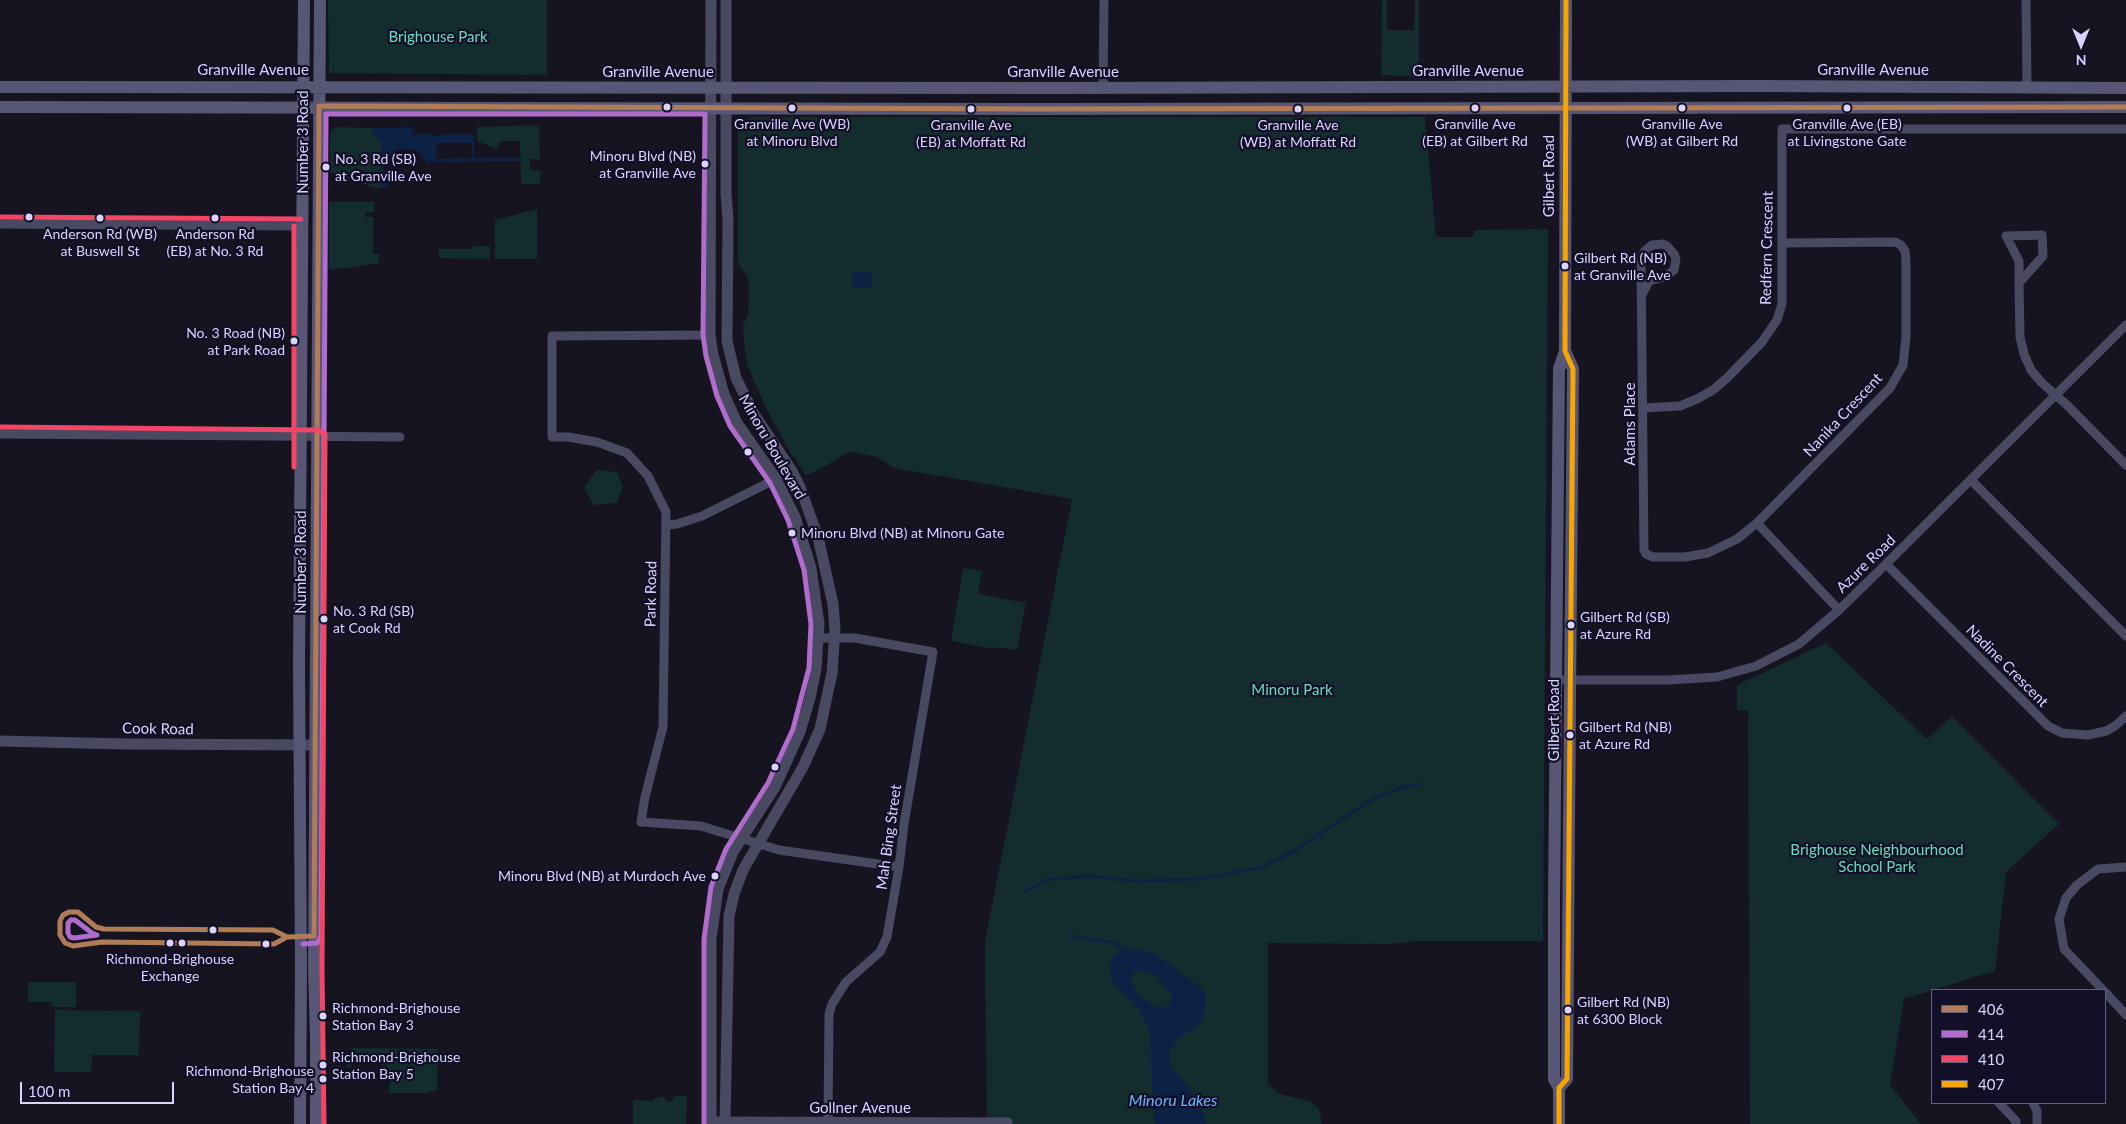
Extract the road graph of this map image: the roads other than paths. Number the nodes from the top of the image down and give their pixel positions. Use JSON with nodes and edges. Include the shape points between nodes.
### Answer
{"nodes":[{"id":1,"x":304,"y":0,"type":"edge"},
{"id":2,"x":320,"y":0,"type":"edge"},
{"id":3,"x":712,"y":0,"type":"edge"},
{"id":4,"x":726,"y":0,"type":"edge"},
{"id":5,"x":1104,"y":0,"type":"edge"},
{"id":6,"x":1566,"y":0,"type":"edge"},
{"id":7,"x":2026,"y":0,"type":"edge"},
{"id":8,"x":0,"y":87,"type":"edge"},
{"id":9,"x":304,"y":87,"type":"junction"},
{"id":10,"x":320,"y":87,"type":"junction"},
{"id":11,"x":1565,"y":87,"type":"junction"},
{"id":12,"x":2027,"y":87,"type":"junction"},
{"id":13,"x":712,"y":88,"type":"junction"},
{"id":14,"x":726,"y":88,"type":"junction"},
{"id":15,"x":1103,"y":88,"type":"junction"},
{"id":16,"x":2126,"y":88,"type":"edge"},
{"id":17,"x":304,"y":106,"type":"junction"},
{"id":18,"x":319,"y":106,"type":"junction"},
{"id":19,"x":0,"y":107,"type":"edge"},
{"id":20,"x":713,"y":107,"type":"junction"},
{"id":21,"x":726,"y":107,"type":"junction"},
{"id":22,"x":1565,"y":107,"type":"junction"},
{"id":23,"x":2126,"y":107,"type":"edge"},
{"id":24,"x":2126,"y":130,"type":"edge"},
{"id":25,"x":0,"y":224,"type":"edge"},
{"id":26,"x":302,"y":226,"type":"junction"},
{"id":27,"x":1782,"y":243,"type":"junction"},
{"id":28,"x":2019,"y":284,"type":"junction"},
{"id":29,"x":1643,"y":293,"type":"junction"},
{"id":30,"x":2126,"y":325,"type":"edge"},
{"id":31,"x":710,"y":335,"type":"junction"},
{"id":32,"x":1565,"y":352,"type":"junction"},
{"id":33,"x":2056,"y":395,"type":"junction"},
{"id":34,"x":1644,"y":408,"type":"junction"},
{"id":35,"x":0,"y":434,"type":"edge"},
{"id":36,"x":318,"y":437,"type":"junction"},
{"id":37,"x":400,"y":437,"type":"dead end"},
{"id":38,"x":301,"y":438,"type":"junction"},
{"id":39,"x":2126,"y":465,"type":"edge"},
{"id":40,"x":776,"y":479,"type":"junction"},
{"id":41,"x":1971,"y":480,"type":"junction"},
{"id":42,"x":1757,"y":523,"type":"junction"},
{"id":43,"x":667,"y":525,"type":"junction"},
{"id":44,"x":1646,"y":554,"type":"joint"},
{"id":45,"x":1886,"y":564,"type":"junction"},
{"id":46,"x":1839,"y":610,"type":"junction"},
{"id":47,"x":2126,"y":636,"type":"edge"},
{"id":48,"x":819,"y":638,"type":"junction"},
{"id":49,"x":835,"y":638,"type":"junction"},
{"id":50,"x":1557,"y":680,"type":"junction"},
{"id":51,"x":1570,"y":680,"type":"junction"},
{"id":52,"x":2126,"y":716,"type":"edge"},
{"id":53,"x":0,"y":741,"type":"edge"},
{"id":54,"x":316,"y":745,"type":"junction"},
{"id":55,"x":299,"y":746,"type":"junction"},
{"id":56,"x":742,"y":838,"type":"junction"},
{"id":57,"x":758,"y":843,"type":"junction"},
{"id":58,"x":2126,"y":867,"type":"edge"},
{"id":59,"x":899,"y":868,"type":"junction"},
{"id":60,"x":2102,"y":989,"type":"edge"},
{"id":61,"x":2106,"y":993,"type":"edge"},
{"id":62,"x":2126,"y":1015,"type":"edge"},
{"id":63,"x":1559,"y":1088,"type":"junction"},
{"id":64,"x":2000,"y":1104,"type":"edge"},
{"id":65,"x":2034,"y":1104,"type":"edge"},
{"id":66,"x":828,"y":1122,"type":"junction"},
{"id":67,"x":1008,"y":1122,"type":"dead end"},
{"id":68,"x":711,"y":1123,"type":"edge"},
{"id":69,"x":725,"y":1123,"type":"edge"},
{"id":70,"x":300,"y":1124,"type":"edge"},
{"id":71,"x":316,"y":1124,"type":"edge"},
{"id":72,"x":1559,"y":1124,"type":"edge"},
{"id":73,"x":2016,"y":1124,"type":"edge"},
{"id":74,"x":2037,"y":1124,"type":"edge"}],
"edges":[{"from":1,"to":9,"type":"main road","name":"Number 3 Road"},
{"from":2,"to":10,"type":"main road","name":"Number 3 Road"},
{"from":3,"to":13,"type":"street","name":"Minoru Boulevard"},
{"from":4,"to":14,"type":"street","name":"Minoru Boulevard"},
{"from":5,"to":15,"type":"street"},
{"from":6,"to":11,"type":"main road","name":"Gilbert Road"},
{"from":7,"to":12,"type":"street"},
{"from":8,"to":9,"type":"main road","name":"Granville Avenue"},
{"from":9,"to":10,"type":"main road","name":"Granville Avenue"},
{"from":9,"to":17,"type":"main road","name":"Number 3 Road"},
{"from":10,"to":13,"type":"main road","name":"Granville Avenue"},
{"from":10,"to":18,"type":"main road","name":"Number 3 Road"},
{"from":11,"to":12,"type":"main road","name":"Granville Avenue"},
{"from":11,"to":15,"type":"main road","name":"Granville Avenue"},
{"from":11,"to":22,"type":"main road","name":"Gilbert Road"},
{"from":12,"to":16,"type":"main road","name":"Granville Avenue"},
{"from":13,"to":14,"type":"main road","name":"Granville Avenue"},
{"from":13,"to":20,"type":"street","name":"Minoru Boulevard"},
{"from":14,"to":15,"type":"main road","name":"Granville Avenue"},
{"from":14,"to":21,"type":"street","name":"Minoru Boulevard"},
{"from":17,"to":18,"type":"main road"},
{"from":17,"to":19,"type":"main road"},
{"from":17,"to":26,"type":"main road","name":"Number 3 Road"},
{"from":18,"to":20,"type":"main road"},
{"from":18,"to":36,"type":"main road","name":"Number 3 Road"},
{"from":20,"to":21,"type":"main road"},
{"from":20,"to":31,"type":"street","name":"Minoru Boulevard"},
{"from":21,"to":22,"type":"main road"},
{"from":21,"to":49,"type":"street","name":"Minoru Boulevard","via":[[727,341],[736,378],[754,414],[792,471],[818,537],[833,604]]},
{"from":22,"to":23,"type":"main road"},
{"from":22,"to":32,"type":"main road","name":"Gilbert Road"},
{"from":24,"to":27,"type":"street","name":"Redfern Crescent","via":[[1782,129]]},
{"from":25,"to":26,"type":"street"},
{"from":26,"to":38,"type":"main road","name":"Number 3 Road"},
{"from":27,"to":34,"type":"street","name":"Redfern Crescent","via":[[1782,304],[1777,320],[1762,342],[1727,378],[1697,399],[1680,406]]},
{"from":27,"to":42,"type":"street","name":"Nanika Crescent","via":[[1894,242],[1901,245],[1906,261],[1906,337],[1903,366],[1890,388]]},
{"from":28,"to":28,"type":"street","via":[[2043,256],[2042,236],[2006,236],[2019,262]]},
{"from":28,"to":33,"type":"street","via":[[2020,337],[2024,354],[2036,377]]},
{"from":29,"to":29,"type":"street","name":"Adams Place","via":[[1649,281],[1665,277],[1674,270],[1676,259],[1668,246],[1657,244],[1644,252],[1641,262]]},
{"from":29,"to":34,"type":"street","name":"Adams Place"},
{"from":30,"to":33,"type":"street","name":"Azure Road"},
{"from":31,"to":40,"type":"street","name":"Minoru Boulevard","via":[[724,394],[737,423]]},
{"from":31,"to":43,"type":"street","name":"Park Road","via":[[552,336],[552,437],[597,442],[627,453],[655,487],[666,512]]},
{"from":32,"to":50,"type":"main road","name":"Gilbert Road","via":[[1559,368]]},
{"from":32,"to":51,"type":"main road","name":"Gilbert Road","via":[[1573,368]]},
{"from":33,"to":39,"type":"street"},
{"from":33,"to":41,"type":"street","name":"Azure Road"},
{"from":34,"to":44,"type":"street","name":"Adams Place","via":[[1643,546]]},
{"from":35,"to":38,"type":"street"},
{"from":36,"to":37,"type":"street"},
{"from":36,"to":38,"type":"street"},
{"from":36,"to":54,"type":"main road","name":"Number 3 Road"},
{"from":38,"to":55,"type":"main road","name":"Number 3 Road"},
{"from":40,"to":43,"type":"street","via":[[702,516]]},
{"from":40,"to":48,"type":"street","name":"Minoru Boulevard","via":[[795,518],[811,568]]},
{"from":41,"to":45,"type":"street","name":"Azure Road"},
{"from":41,"to":47,"type":"street"},
{"from":42,"to":44,"type":"street","name":"Nanika Crescent","via":[[1737,539],[1708,553],[1685,557]]},
{"from":42,"to":46,"type":"street"},
{"from":43,"to":56,"type":"street","name":"Park Road","via":[[663,727],[641,822],[701,826]]},
{"from":45,"to":46,"type":"street","name":"Azure Road"},
{"from":45,"to":52,"type":"street","name":"Nadine Crescent","via":[[2048,726],[2062,733],[2088,736],[2106,731]]},
{"from":46,"to":51,"type":"street","name":"Azure Road","via":[[1799,644],[1756,666],[1730,674],[1668,680]]},
{"from":48,"to":49,"type":"street","name":"Mah Bing Street"},
{"from":48,"to":56,"type":"street","name":"Minoru Boulevard","via":[[812,688],[800,732],[775,787]]},
{"from":49,"to":57,"type":"street","name":"Minoru Boulevard","via":[[832,673],[820,730],[804,767]]},
{"from":49,"to":59,"type":"street","name":"Mah Bing Street","via":[[855,638],[933,652]]},
{"from":50,"to":51,"type":"street","name":"Azure Road"},
{"from":50,"to":63,"type":"main road","name":"Gilbert Road","via":[[1554,1079]]},
{"from":51,"to":63,"type":"main road","name":"Gilbert Road","via":[[1567,1079]]},
{"from":53,"to":55,"type":"street","name":"Cook Road"},
{"from":54,"to":55,"type":"street","name":"Cook Road"},
{"from":54,"to":71,"type":"main road","name":"Number 3 Road"},
{"from":55,"to":70,"type":"main road","name":"Number 3 Road"},
{"from":56,"to":57,"type":"street"},
{"from":56,"to":68,"type":"street","name":"Minoru Boulevard","via":[[718,889],[712,928]]},
{"from":57,"to":59,"type":"street","via":[[779,850]]},
{"from":57,"to":69,"type":"street","name":"Minoru Boulevard","via":[[743,870],[729,916]]},
{"from":58,"to":60,"type":"street","via":[[2098,869],[2077,885],[2066,898],[2059,919],[2064,949]]},
{"from":59,"to":66,"type":"street","name":"Mah Bing Street","via":[[887,937],[880,952],[846,982],[829,1014]]},
{"from":61,"to":62,"type":"street"},
{"from":63,"to":72,"type":"main road","name":"Gilbert Road"},
{"from":64,"to":73,"type":"street"},
{"from":65,"to":74,"type":"street"},
{"from":66,"to":67,"type":"street","name":"Gollner Avenue"},
{"from":66,"to":69,"type":"street","name":"Gollner Avenue"},
{"from":68,"to":69,"type":"street","name":"Gollner Avenue"}]}
